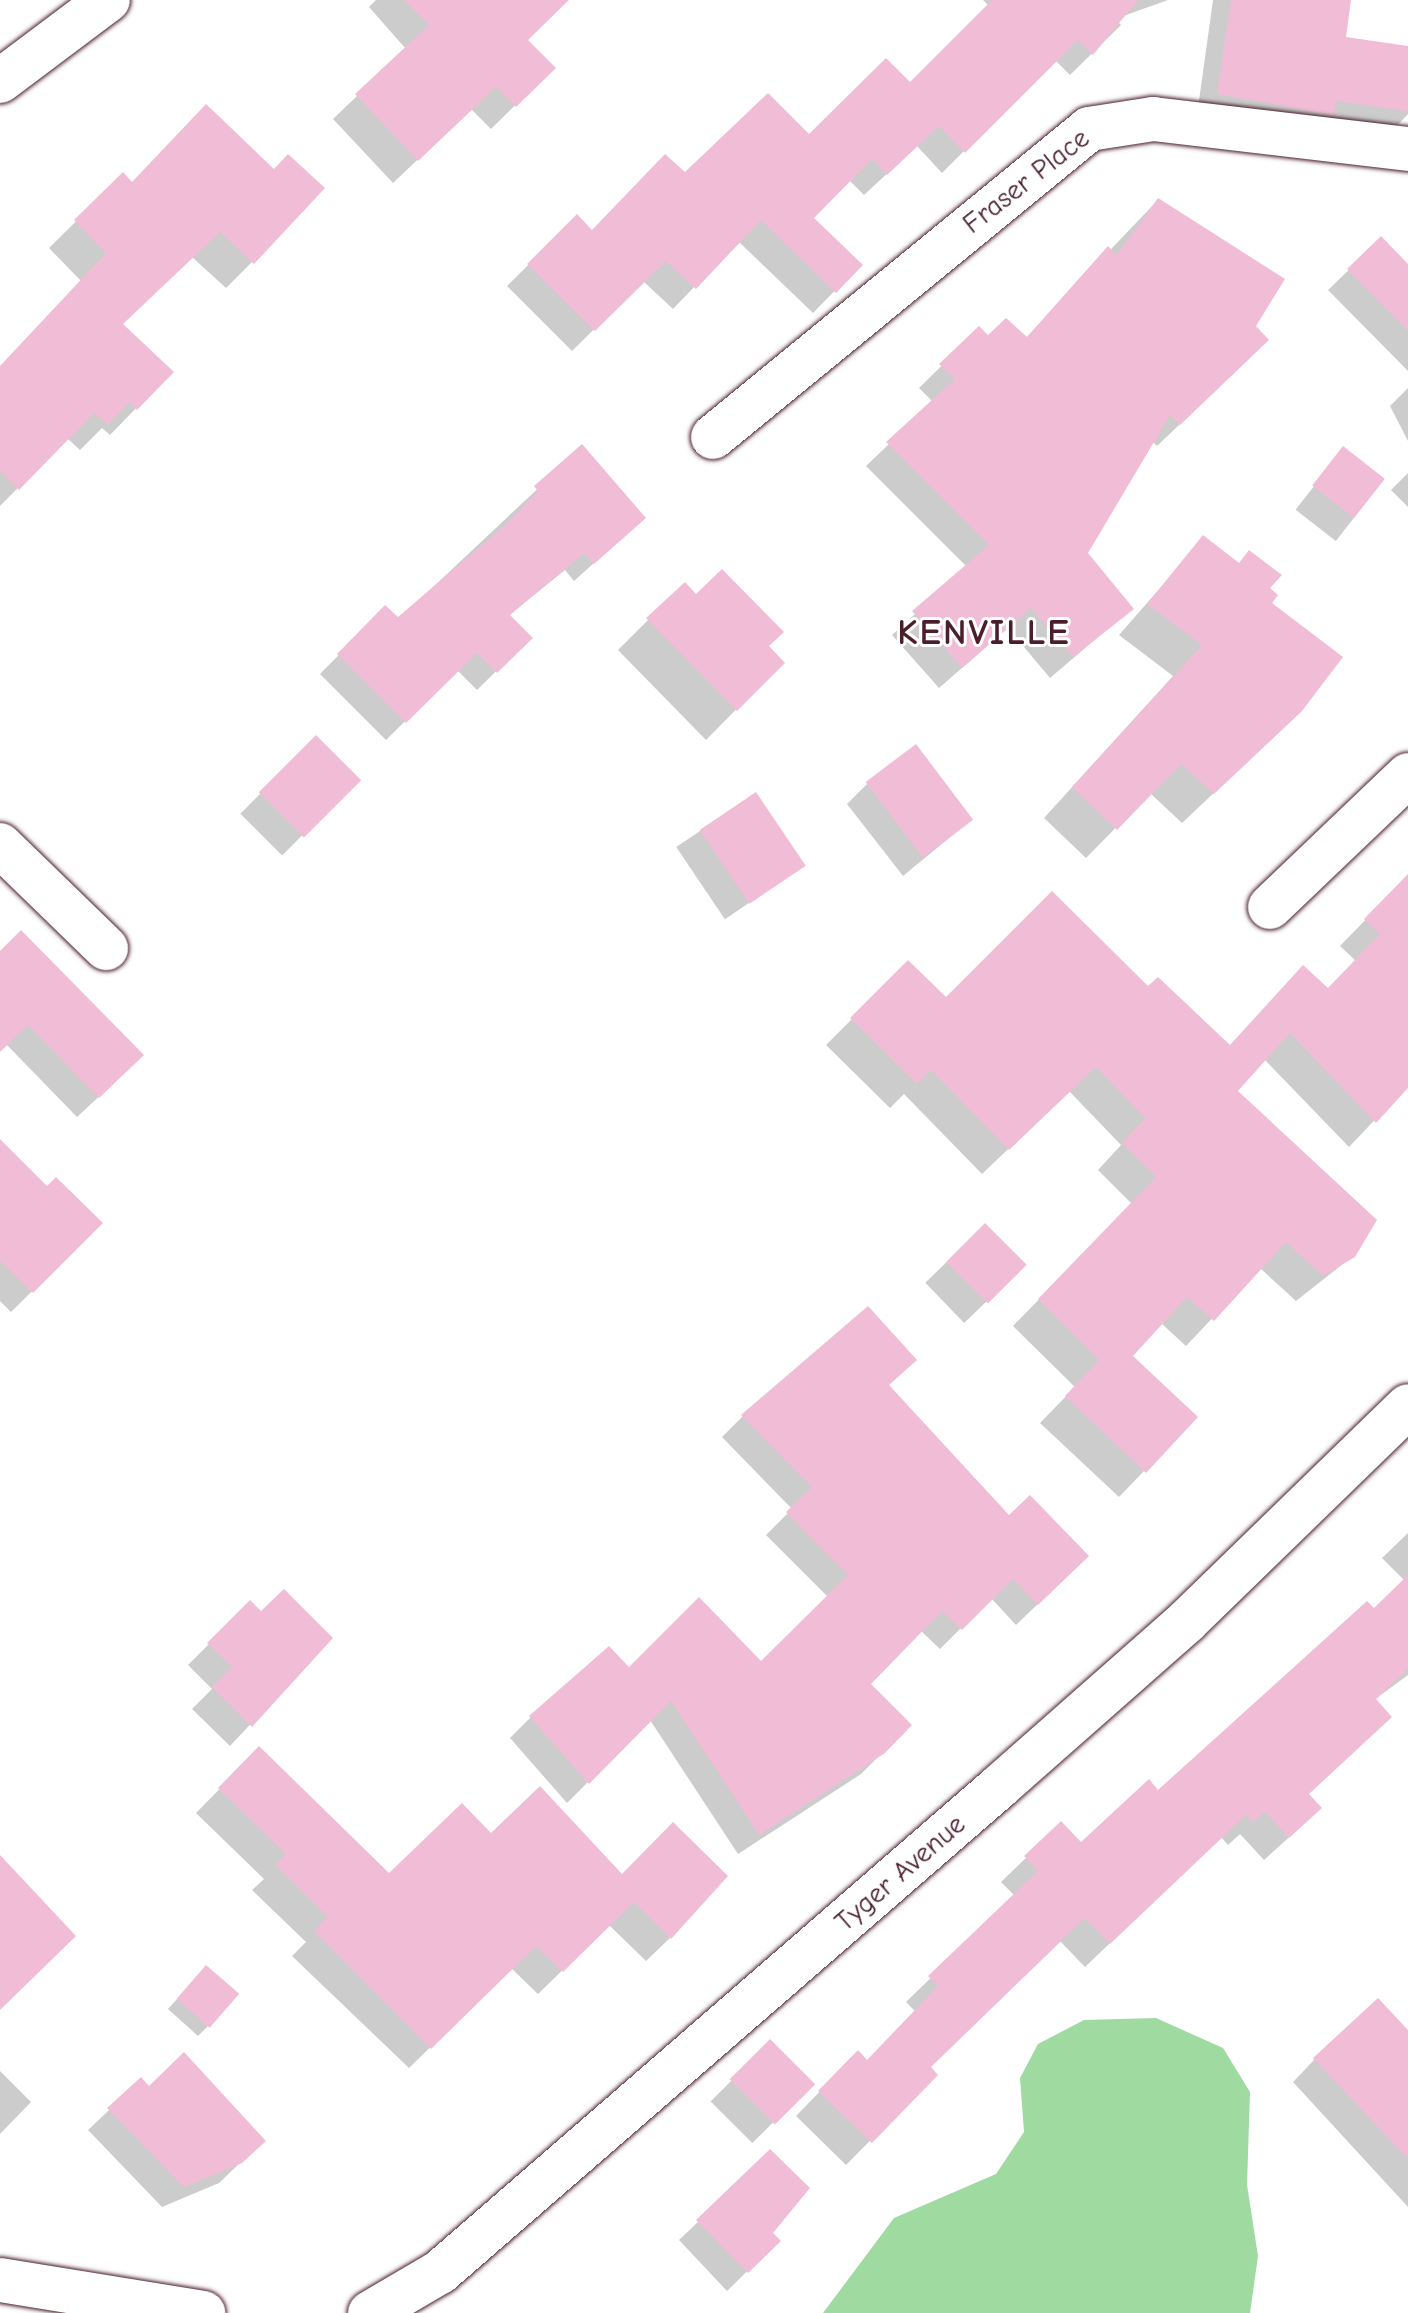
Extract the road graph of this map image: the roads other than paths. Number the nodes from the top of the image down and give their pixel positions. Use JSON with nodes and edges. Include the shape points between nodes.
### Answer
{"nodes":[{"id":1,"x":108,"y":0,"type":"edge"},
{"id":2,"x":0,"y":81,"type":"edge"},
{"id":3,"x":1408,"y":149,"type":"edge"},
{"id":4,"x":713,"y":437,"type":"dead end"},
{"id":5,"x":1408,"y":775,"type":"edge"},
{"id":6,"x":0,"y":845,"type":"edge"},
{"id":7,"x":1270,"y":907,"type":"dead end"},
{"id":8,"x":106,"y":948,"type":"dead end"},
{"id":9,"x":1408,"y":1406,"type":"edge"},
{"id":10,"x":0,"y":2280,"type":"edge"},
{"id":11,"x":203,"y":2313,"type":"edge"},
{"id":12,"x":370,"y":2313,"type":"edge"}],
"edges":[{"from":1,"to":2,"type":"street"},
{"from":3,"to":4,"type":"street","name":"Fraser Place","via":[[1153,119],[1089,129]]},
{"from":5,"to":7,"type":"street"},
{"from":6,"to":8,"type":"street"},
{"from":9,"to":12,"type":"street","name":"Tyger Avenue","via":[[1187,1621],[1000,1786],[440,2272]]},
{"from":10,"to":11,"type":"street"}]}
